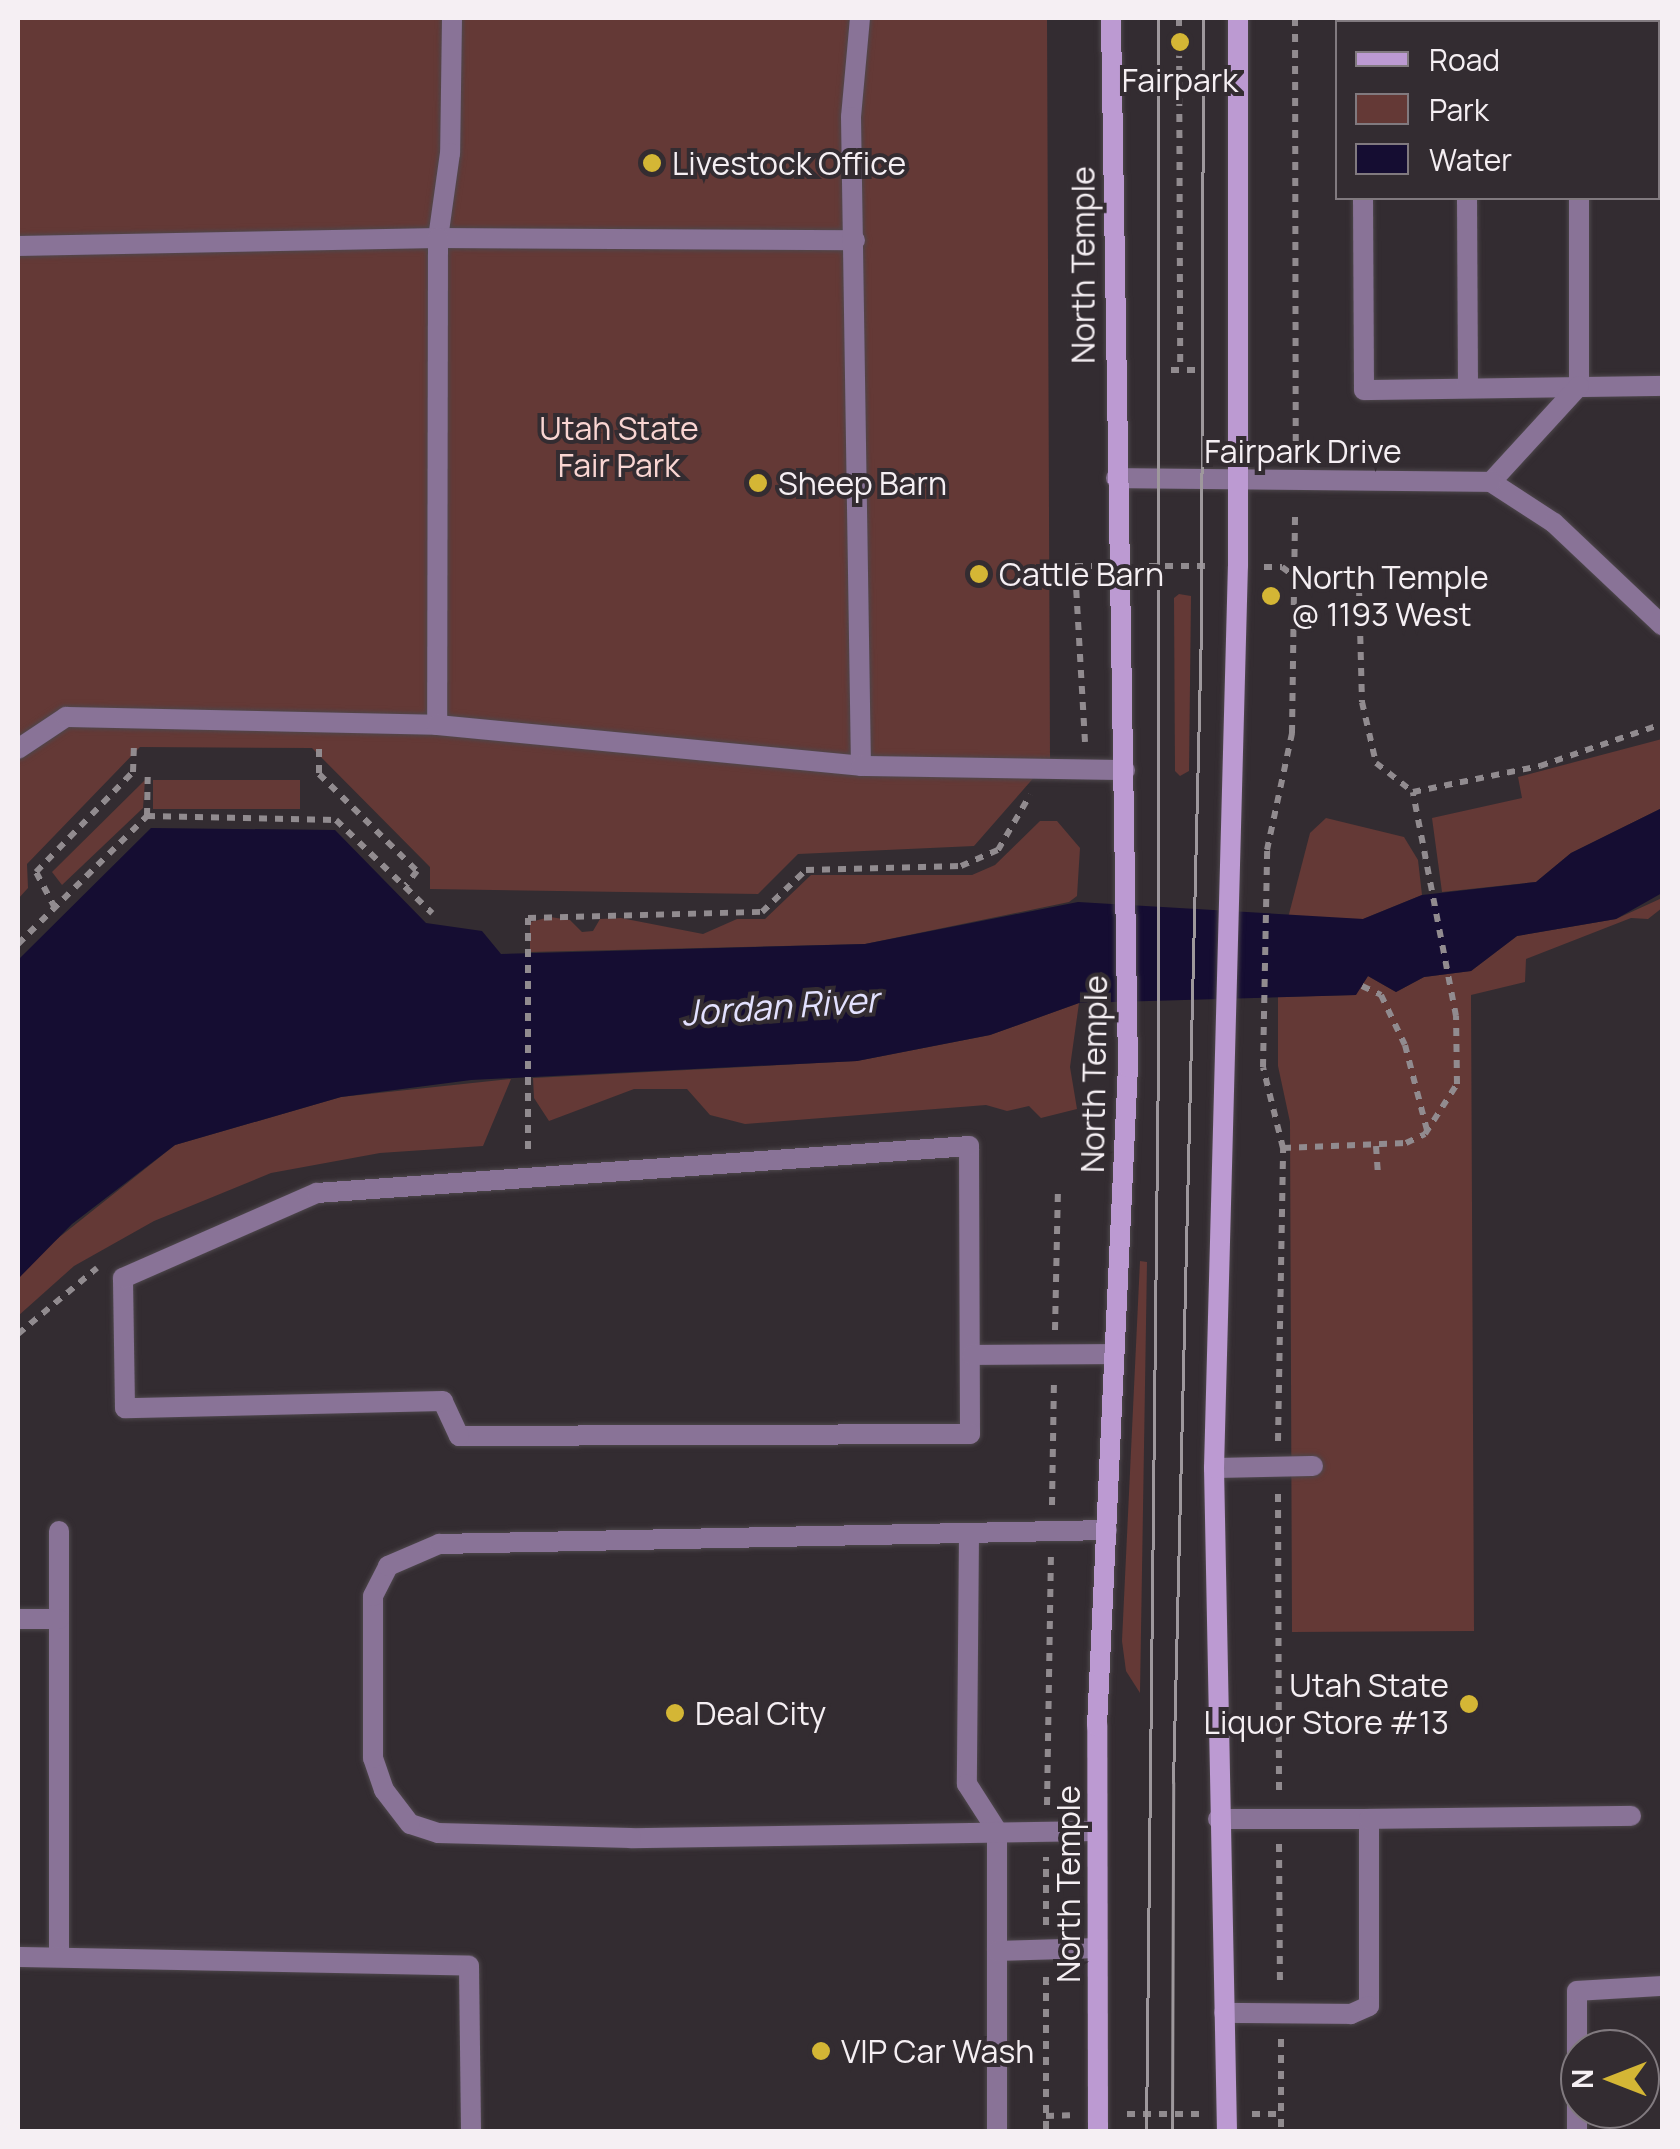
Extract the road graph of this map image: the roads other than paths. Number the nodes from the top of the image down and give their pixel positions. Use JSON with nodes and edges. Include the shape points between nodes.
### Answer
{"nodes":[{"id":1,"x":452,"y":18,"type":"edge"},
{"id":2,"x":860,"y":18,"type":"edge"},
{"id":3,"x":1111,"y":18,"type":"edge"},
{"id":4,"x":1238,"y":18,"type":"edge"},
{"id":5,"x":1363,"y":200,"type":"edge"},
{"id":6,"x":1467,"y":200,"type":"edge"},
{"id":7,"x":1579,"y":200,"type":"edge"},
{"id":8,"x":438,"y":238,"type":"junction"},
{"id":9,"x":855,"y":240,"type":"junction"},
{"id":10,"x":18,"y":246,"type":"edge"},
{"id":11,"x":1579,"y":386,"type":"junction"},
{"id":12,"x":1662,"y":386,"type":"edge"},
{"id":13,"x":1468,"y":388,"type":"junction"},
{"id":14,"x":1116,"y":478,"type":"junction"},
{"id":15,"x":1238,"y":480,"type":"junction"},
{"id":16,"x":1491,"y":482,"type":"junction"},
{"id":17,"x":1662,"y":625,"type":"edge"},
{"id":18,"x":437,"y":726,"type":"junction"},
{"id":19,"x":18,"y":749,"type":"edge"},
{"id":20,"x":861,"y":766,"type":"junction"},
{"id":21,"x":1125,"y":770,"type":"junction"},
{"id":22,"x":1114,"y":1354,"type":"junction"},
{"id":23,"x":972,"y":1355,"type":"junction"},
{"id":24,"x":1313,"y":1466,"type":"dead end"},
{"id":25,"x":1214,"y":1468,"type":"junction"},
{"id":26,"x":1106,"y":1530,"type":"junction"},
{"id":27,"x":59,"y":1531,"type":"dead end"},
{"id":28,"x":969,"y":1534,"type":"junction"},
{"id":29,"x":59,"y":1618,"type":"junction"},
{"id":30,"x":18,"y":1620,"type":"edge"},
{"id":31,"x":1631,"y":1816,"type":"dead end"},
{"id":32,"x":1218,"y":1819,"type":"junction"},
{"id":33,"x":1369,"y":1819,"type":"junction"},
{"id":34,"x":998,"y":1831,"type":"junction"},
{"id":35,"x":1098,"y":1831,"type":"junction"},
{"id":36,"x":1098,"y":1948,"type":"junction"},
{"id":37,"x":997,"y":1951,"type":"junction"},
{"id":38,"x":59,"y":1956,"type":"junction"},
{"id":39,"x":18,"y":1957,"type":"edge"},
{"id":40,"x":1662,"y":1986,"type":"edge"},
{"id":41,"x":1224,"y":2013,"type":"junction"},
{"id":42,"x":1098,"y":2123,"type":"edge"},
{"id":43,"x":1227,"y":2123,"type":"edge"},
{"id":44,"x":471,"y":2132,"type":"edge"},
{"id":45,"x":997,"y":2132,"type":"edge"},
{"id":46,"x":1577,"y":2132,"type":"edge"}],
"edges":[{"from":1,"to":8,"type":"street","via":[[450,153]]},
{"from":2,"to":9,"type":"street","via":[[851,117]]},
{"from":3,"to":14,"type":"main road","name":"North Temple"},
{"from":4,"to":15,"type":"main road"},
{"from":5,"to":13,"type":"street","via":[[1364,390]]},
{"from":6,"to":13,"type":"street"},
{"from":7,"to":11,"type":"street"},
{"from":8,"to":9,"type":"street"},
{"from":8,"to":10,"type":"street"},
{"from":8,"to":18,"type":"street"},
{"from":9,"to":20,"type":"street"},
{"from":11,"to":12,"type":"street"},
{"from":11,"to":13,"type":"street"},
{"from":11,"to":16,"type":"street"},
{"from":14,"to":15,"type":"street","name":"Fairpark Drive"},
{"from":14,"to":21,"type":"main road","name":"North Temple"},
{"from":15,"to":16,"type":"street","name":"Fairpark Drive"},
{"from":15,"to":25,"type":"main road"},
{"from":16,"to":17,"type":"street","via":[[1554,523]]},
{"from":18,"to":19,"type":"street","via":[[66,718]]},
{"from":18,"to":20,"type":"street"},
{"from":20,"to":21,"type":"street"},
{"from":21,"to":22,"type":"main road","name":"North Temple","via":[[1128,1067]]},
{"from":22,"to":23,"type":"street"},
{"from":22,"to":26,"type":"main road","name":"North Temple"},
{"from":23,"to":23,"type":"street","via":[[970,1146],[317,1193],[122,1278],[125,1408],[443,1401],[459,1436],[970,1434]]},
{"from":24,"to":25,"type":"street"},
{"from":25,"to":32,"type":"main road"},
{"from":26,"to":28,"type":"street"},
{"from":26,"to":35,"type":"main road","name":"North Temple"},
{"from":27,"to":29,"type":"street"},
{"from":28,"to":34,"type":"street","via":[[967,1784]]},
{"from":28,"to":34,"type":"street","via":[[440,1544],[408,1552],[378,1578],[374,1596],[373,1758],[384,1790],[410,1824],[438,1833],[631,1838]]},
{"from":29,"to":30,"type":"street"},
{"from":29,"to":38,"type":"street"},
{"from":31,"to":33,"type":"street"},
{"from":32,"to":33,"type":"street"},
{"from":32,"to":41,"type":"main road"},
{"from":33,"to":41,"type":"street","via":[[1369,2006],[1351,2014]]},
{"from":34,"to":35,"type":"street"},
{"from":34,"to":37,"type":"street"},
{"from":35,"to":36,"type":"main road","name":"North Temple"},
{"from":36,"to":37,"type":"street"},
{"from":36,"to":42,"type":"main road","name":"North Temple"},
{"from":37,"to":45,"type":"street"},
{"from":38,"to":39,"type":"street"},
{"from":38,"to":44,"type":"street","via":[[469,1966]]},
{"from":40,"to":46,"type":"street","via":[[1577,1991]]},
{"from":41,"to":43,"type":"main road"}]}
